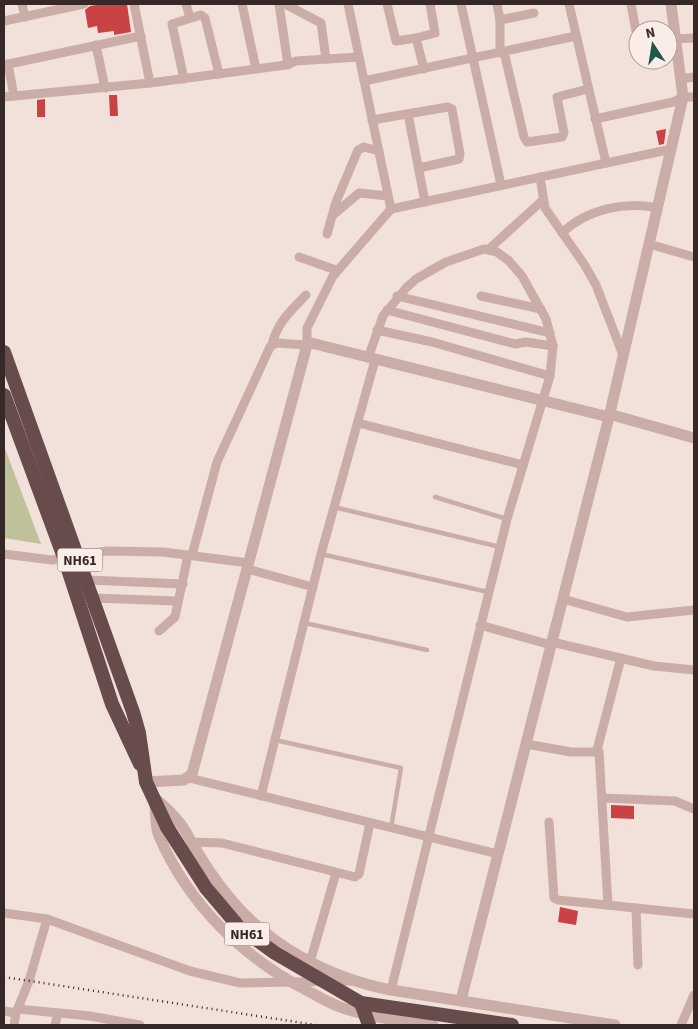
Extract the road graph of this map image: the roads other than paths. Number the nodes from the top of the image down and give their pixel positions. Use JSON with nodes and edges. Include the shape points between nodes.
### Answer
{"nodes":[{"id":1,"x":22,"y":4,"type":"edge"},
{"id":2,"x":84,"y":4,"type":"edge"},
{"id":3,"x":134,"y":4,"type":"edge"},
{"id":4,"x":186,"y":4,"type":"edge"},
{"id":5,"x":242,"y":4,"type":"edge"},
{"id":6,"x":279,"y":4,"type":"edge"},
{"id":7,"x":285,"y":4,"type":"edge"},
{"id":8,"x":348,"y":4,"type":"edge"},
{"id":9,"x":387,"y":4,"type":"edge"},
{"id":10,"x":430,"y":4,"type":"edge"},
{"id":11,"x":462,"y":4,"type":"edge"},
{"id":12,"x":497,"y":4,"type":"edge"},
{"id":13,"x":569,"y":4,"type":"edge"},
{"id":14,"x":631,"y":4,"type":"edge"},
{"id":15,"x":671,"y":4,"type":"edge"},
{"id":16,"x":55,"y":7,"type":"edge"},
{"id":17,"x":534,"y":13,"type":"dead end"},
{"id":18,"x":25,"y":17,"type":"junction"},
{"id":19,"x":190,"y":18,"type":"junction"},
{"id":20,"x":500,"y":20,"type":"junction"},
{"id":21,"x":634,"y":20,"type":"edge"},
{"id":22,"x":673,"y":20,"type":"edge"},
{"id":23,"x":4,"y":21,"type":"edge"},
{"id":24,"x":141,"y":36,"type":"junction"},
{"id":25,"x":576,"y":36,"type":"junction"},
{"id":26,"x":416,"y":38,"type":"junction"},
{"id":27,"x":694,"y":38,"type":"edge"},
{"id":28,"x":678,"y":39,"type":"edge"},
{"id":29,"x":96,"y":45,"type":"junction"},
{"id":30,"x":502,"y":52,"type":"junction"},
{"id":31,"x":359,"y":57,"type":"junction"},
{"id":32,"x":326,"y":59,"type":"junction"},
{"id":33,"x":472,"y":59,"type":"junction"},
{"id":34,"x":678,"y":63,"type":"edge"},
{"id":35,"x":6,"y":64,"type":"edge"},
{"id":36,"x":288,"y":65,"type":"junction"},
{"id":37,"x":256,"y":69,"type":"junction"},
{"id":38,"x":424,"y":69,"type":"junction"},
{"id":39,"x":219,"y":74,"type":"junction"},
{"id":40,"x":694,"y":77,"type":"edge"},
{"id":41,"x":184,"y":79,"type":"junction"},
{"id":42,"x":680,"y":79,"type":"junction"},
{"id":43,"x":364,"y":81,"type":"junction"},
{"id":44,"x":150,"y":83,"type":"junction"},
{"id":45,"x":105,"y":88,"type":"junction"},
{"id":46,"x":588,"y":89,"type":"junction"},
{"id":47,"x":14,"y":96,"type":"junction"},
{"id":48,"x":4,"y":97,"type":"edge"},
{"id":49,"x":689,"y":97,"type":"edge"},
{"id":50,"x":408,"y":114,"type":"junction"},
{"id":51,"x":595,"y":118,"type":"junction"},
{"id":52,"x":372,"y":120,"type":"junction"},
{"id":53,"x":672,"y":149,"type":"junction"},
{"id":54,"x":379,"y":151,"type":"junction"},
{"id":55,"x":606,"y":163,"type":"junction"},
{"id":56,"x":419,"y":168,"type":"junction"},
{"id":57,"x":540,"y":176,"type":"junction"},
{"id":58,"x":502,"y":185,"type":"junction"},
{"id":59,"x":388,"y":196,"type":"junction"},
{"id":60,"x":543,"y":200,"type":"junction"},
{"id":61,"x":425,"y":202,"type":"junction"},
{"id":62,"x":658,"y":208,"type":"junction"},
{"id":63,"x":390,"y":209,"type":"junction"},
{"id":64,"x":332,"y":215,"type":"junction"},
{"id":65,"x":562,"y":233,"type":"junction"},
{"id":66,"x":327,"y":234,"type":"dead end"},
{"id":67,"x":649,"y":244,"type":"junction"},
{"id":68,"x":489,"y":249,"type":"junction"},
{"id":69,"x":299,"y":257,"type":"dead end"},
{"id":70,"x":694,"y":257,"type":"edge"},
{"id":71,"x":336,"y":270,"type":"junction"},
{"id":72,"x":306,"y":295,"type":"dead end"},
{"id":73,"x":398,"y":296,"type":"junction"},
{"id":74,"x":481,"y":296,"type":"dead end"},
{"id":75,"x":542,"y":309,"type":"junction"},
{"id":76,"x":387,"y":310,"type":"junction"},
{"id":77,"x":377,"y":330,"type":"junction"},
{"id":78,"x":550,"y":333,"type":"junction"},
{"id":79,"x":272,"y":345,"type":"junction"},
{"id":80,"x":307,"y":345,"type":"junction"},
{"id":81,"x":553,"y":346,"type":"junction"},
{"id":82,"x":4,"y":352,"type":"edge"},
{"id":83,"x":623,"y":355,"type":"junction"},
{"id":84,"x":372,"y":359,"type":"junction"},
{"id":85,"x":550,"y":376,"type":"junction"},
{"id":86,"x":4,"y":395,"type":"edge"},
{"id":87,"x":542,"y":401,"type":"junction"},
{"id":88,"x":609,"y":416,"type":"junction"},
{"id":89,"x":358,"y":423,"type":"junction"},
{"id":90,"x":694,"y":438,"type":"edge"},
{"id":91,"x":523,"y":465,"type":"junction"},
{"id":92,"x":435,"y":497,"type":"dead end"},
{"id":93,"x":334,"y":507,"type":"junction"},
{"id":94,"x":507,"y":519,"type":"junction"},
{"id":95,"x":500,"y":547,"type":"junction"},
{"id":96,"x":4,"y":554,"type":"edge"},
{"id":97,"x":321,"y":554,"type":"junction"},
{"id":98,"x":190,"y":555,"type":"junction"},
{"id":99,"x":78,"y":556,"type":"junction"},
{"id":100,"x":65,"y":560,"type":"junction"},
{"id":101,"x":248,"y":566,"type":"junction"},
{"id":102,"x":87,"y":580,"type":"junction"},
{"id":103,"x":183,"y":584,"type":"junction"},
{"id":104,"x":314,"y":587,"type":"junction"},
{"id":105,"x":488,"y":592,"type":"junction"},
{"id":106,"x":93,"y":598,"type":"junction"},
{"id":107,"x":563,"y":599,"type":"junction"},
{"id":108,"x":178,"y":601,"type":"junction"},
{"id":109,"x":694,"y":610,"type":"edge"},
{"id":110,"x":305,"y":623,"type":"junction"},
{"id":111,"x":480,"y":625,"type":"junction"},
{"id":112,"x":159,"y":631,"type":"dead end"},
{"id":113,"x":552,"y":643,"type":"junction"},
{"id":114,"x":428,"y":650,"type":"dead end"},
{"id":115,"x":621,"y":658,"type":"junction"},
{"id":116,"x":694,"y":670,"type":"edge"},
{"id":117,"x":275,"y":740,"type":"junction"},
{"id":118,"x":526,"y":744,"type":"junction"},
{"id":119,"x":597,"y":750,"type":"junction"},
{"id":120,"x":145,"y":777,"type":"junction"},
{"id":121,"x":189,"y":778,"type":"junction"},
{"id":122,"x":153,"y":796,"type":"junction"},
{"id":123,"x":261,"y":796,"type":"junction"},
{"id":124,"x":603,"y":798,"type":"junction"},
{"id":125,"x":694,"y":809,"type":"edge"},
{"id":126,"x":549,"y":822,"type":"dead end"},
{"id":127,"x":370,"y":823,"type":"junction"},
{"id":128,"x":390,"y":828,"type":"junction"},
{"id":129,"x":427,"y":837,"type":"junction"},
{"id":130,"x":191,"y":842,"type":"junction"},
{"id":131,"x":498,"y":854,"type":"junction"},
{"id":132,"x":336,"y":873,"type":"junction"},
{"id":133,"x":608,"y":906,"type":"junction"},
{"id":134,"x":636,"y":908,"type":"junction"},
{"id":135,"x":4,"y":913,"type":"edge"},
{"id":136,"x":694,"y":914,"type":"edge"},
{"id":137,"x":47,"y":919,"type":"junction"},
{"id":138,"x":310,"y":962,"type":"junction"},
{"id":139,"x":638,"y":965,"type":"dead end"},
{"id":140,"x":354,"y":981,"type":"junction"},
{"id":141,"x":292,"y":982,"type":"junction"},
{"id":142,"x":391,"y":990,"type":"junction"},
{"id":143,"x":694,"y":995,"type":"edge"},
{"id":144,"x":461,"y":1000,"type":"junction"},
{"id":145,"x":360,"y":1003,"type":"junction"},
{"id":146,"x":4,"y":1011,"type":"edge"},
{"id":147,"x":17,"y":1011,"type":"junction"},
{"id":148,"x":58,"y":1013,"type":"junction"},
{"id":149,"x":90,"y":1021,"type":"edge"},
{"id":150,"x":119,"y":1023,"type":"edge"},
{"id":151,"x":14,"y":1025,"type":"edge"},
{"id":152,"x":55,"y":1025,"type":"edge"},
{"id":153,"x":140,"y":1025,"type":"edge"},
{"id":154,"x":369,"y":1025,"type":"edge"},
{"id":155,"x":433,"y":1025,"type":"edge"},
{"id":156,"x":512,"y":1025,"type":"edge"},
{"id":157,"x":615,"y":1025,"type":"edge"},
{"id":158,"x":681,"y":1025,"type":"edge"}],
"edges":[{"from":1,"to":18,"type":"street"},
{"from":2,"to":16,"type":"street"},
{"from":3,"to":24,"type":"street"},
{"from":4,"to":19,"type":"street"},
{"from":5,"to":37,"type":"street"},
{"from":6,"to":36,"type":"street"},
{"from":7,"to":32,"type":"street","via":[[321,23]]},
{"from":8,"to":31,"type":"street"},
{"from":9,"to":26,"type":"street","via":[[396,41]]},
{"from":10,"to":26,"type":"street","via":[[435,33]]},
{"from":11,"to":33,"type":"street"},
{"from":12,"to":20,"type":"street"},
{"from":13,"to":25,"type":"street"},
{"from":14,"to":21,"type":"street"},
{"from":15,"to":22,"type":"street"},
{"from":16,"to":18,"type":"street"},
{"from":17,"to":20,"type":"street"},
{"from":18,"to":23,"type":"street"},
{"from":19,"to":39,"type":"street","via":[[202,15],[205,18]]},
{"from":19,"to":41,"type":"street","via":[[173,22],[172,26]]},
{"from":20,"to":30,"type":"street"},
{"from":24,"to":29,"type":"street"},
{"from":24,"to":44,"type":"street"},
{"from":25,"to":30,"type":"street"},
{"from":25,"to":46,"type":"street"},
{"from":26,"to":38,"type":"street"},
{"from":27,"to":28,"type":"street"},
{"from":29,"to":35,"type":"street"},
{"from":29,"to":45,"type":"street"},
{"from":30,"to":33,"type":"street"},
{"from":30,"to":46,"type":"street","via":[[527,142],[562,137],[557,97]]},
{"from":31,"to":32,"type":"street"},
{"from":31,"to":43,"type":"street"},
{"from":32,"to":36,"type":"street","via":[[296,61]]},
{"from":33,"to":38,"type":"street"},
{"from":33,"to":58,"type":"street"},
{"from":34,"to":42,"type":"street"},
{"from":35,"to":47,"type":"street"},
{"from":36,"to":37,"type":"street"},
{"from":37,"to":39,"type":"street"},
{"from":38,"to":43,"type":"street"},
{"from":39,"to":41,"type":"street"},
{"from":40,"to":42,"type":"street"},
{"from":41,"to":44,"type":"street"},
{"from":42,"to":49,"type":"street"},
{"from":43,"to":52,"type":"street"},
{"from":44,"to":45,"type":"street"},
{"from":45,"to":47,"type":"street"},
{"from":46,"to":51,"type":"street"},
{"from":47,"to":48,"type":"street"},
{"from":49,"to":51,"type":"street"},
{"from":49,"to":53,"type":"street"},
{"from":50,"to":52,"type":"street"},
{"from":50,"to":56,"type":"street"},
{"from":50,"to":56,"type":"street","via":[[448,107],[454,114],[459,159]]},
{"from":51,"to":55,"type":"street"},
{"from":52,"to":54,"type":"street"},
{"from":53,"to":55,"type":"street"},
{"from":53,"to":62,"type":"street"},
{"from":54,"to":59,"type":"street"},
{"from":54,"to":64,"type":"street","via":[[364,147],[358,150]]},
{"from":55,"to":57,"type":"street"},
{"from":56,"to":61,"type":"street"},
{"from":57,"to":58,"type":"street"},
{"from":57,"to":60,"type":"street"},
{"from":58,"to":61,"type":"street"},
{"from":59,"to":63,"type":"street"},
{"from":59,"to":64,"type":"street","via":[[359,193]]},
{"from":60,"to":65,"type":"street","via":[[547,213]]},
{"from":60,"to":68,"type":"street"},
{"from":61,"to":63,"type":"street"},
{"from":62,"to":65,"type":"street","via":[[633,204],[594,213],[574,222]]},
{"from":62,"to":67,"type":"street"},
{"from":63,"to":71,"type":"street"},
{"from":64,"to":66,"type":"street"},
{"from":65,"to":83,"type":"street","via":[[596,286]]},
{"from":67,"to":70,"type":"street"},
{"from":67,"to":83,"type":"street"},
{"from":68,"to":73,"type":"street","via":[[446,262],[416,279]]},
{"from":68,"to":75,"type":"street","via":[[508,260]]},
{"from":69,"to":71,"type":"street"},
{"from":71,"to":80,"type":"street","via":[[307,328]]},
{"from":72,"to":79,"type":"street","via":[[287,313],[277,328]]},
{"from":73,"to":76,"type":"street"},
{"from":73,"to":78,"type":"street"},
{"from":74,"to":75,"type":"street"},
{"from":75,"to":78,"type":"street"},
{"from":76,"to":77,"type":"street"},
{"from":76,"to":81,"type":"street","via":[[515,344],[526,342]]},
{"from":77,"to":84,"type":"street"},
{"from":77,"to":85,"type":"street","via":[[432,342]]},
{"from":78,"to":81,"type":"street"},
{"from":79,"to":80,"type":"street"},
{"from":79,"to":98,"type":"street","via":[[217,462]]},
{"from":80,"to":84,"type":"street"},
{"from":80,"to":101,"type":"street"},
{"from":81,"to":85,"type":"street"},
{"from":82,"to":99,"type":"highway","number":"NH61"},
{"from":83,"to":88,"type":"street"},
{"from":84,"to":87,"type":"street"},
{"from":84,"to":89,"type":"street"},
{"from":85,"to":87,"type":"street"},
{"from":86,"to":100,"type":"highway","number":"NH61"},
{"from":87,"to":88,"type":"street"},
{"from":87,"to":91,"type":"street"},
{"from":88,"to":90,"type":"street"},
{"from":88,"to":107,"type":"street"},
{"from":89,"to":91,"type":"street"},
{"from":89,"to":93,"type":"street"},
{"from":91,"to":94,"type":"street"},
{"from":92,"to":94,"type":"lane"},
{"from":93,"to":95,"type":"lane"},
{"from":93,"to":97,"type":"street"},
{"from":94,"to":95,"type":"street"},
{"from":95,"to":105,"type":"street"},
{"from":96,"to":100,"type":"street","via":[[37,560]]},
{"from":97,"to":104,"type":"street"},
{"from":97,"to":105,"type":"lane"},
{"from":98,"to":99,"type":"street","via":[[108,551]]},
{"from":98,"to":101,"type":"street"},
{"from":98,"to":103,"type":"street"},
{"from":99,"to":100,"type":"street"},
{"from":99,"to":102,"type":"highway","number":"NH61"},
{"from":100,"to":120,"type":"highway","number":"NH61","via":[[112,704]]},
{"from":101,"to":104,"type":"street"},
{"from":101,"to":121,"type":"street"},
{"from":102,"to":103,"type":"street"},
{"from":102,"to":106,"type":"highway","number":"NH61"},
{"from":103,"to":108,"type":"street"},
{"from":104,"to":110,"type":"street"},
{"from":105,"to":111,"type":"street"},
{"from":106,"to":108,"type":"street"},
{"from":106,"to":120,"type":"highway","number":"NH61","via":[[139,734]]},
{"from":107,"to":109,"type":"street","via":[[627,616]]},
{"from":107,"to":113,"type":"street"},
{"from":108,"to":112,"type":"street","via":[[174,619]]},
{"from":110,"to":114,"type":"lane"},
{"from":110,"to":117,"type":"street"},
{"from":111,"to":113,"type":"street"},
{"from":111,"to":129,"type":"street"},
{"from":113,"to":115,"type":"street"},
{"from":113,"to":118,"type":"street"},
{"from":115,"to":116,"type":"street","via":[[654,666]]},
{"from":115,"to":119,"type":"street"},
{"from":117,"to":123,"type":"street"},
{"from":117,"to":128,"type":"lane","via":[[401,768]]},
{"from":118,"to":119,"type":"street","via":[[572,752]]},
{"from":118,"to":131,"type":"street"},
{"from":119,"to":124,"type":"street"},
{"from":120,"to":121,"type":"street"},
{"from":120,"to":122,"type":"highway","number":"NH61"},
{"from":121,"to":123,"type":"street"},
{"from":122,"to":130,"type":"street","via":[[179,822]]},
{"from":122,"to":141,"type":"street","via":[[158,834],[199,902],[238,945]]},
{"from":122,"to":145,"type":"highway","number":"NH61","bridge":true,"via":[[167,827],[206,888],[239,927],[275,953]]},
{"from":123,"to":127,"type":"street"},
{"from":124,"to":125,"type":"street","via":[[676,801]]},
{"from":124,"to":133,"type":"street"},
{"from":126,"to":133,"type":"street","via":[[554,898]]},
{"from":127,"to":128,"type":"street"},
{"from":127,"to":132,"type":"street","via":[[358,876],[354,878]]},
{"from":128,"to":129,"type":"street"},
{"from":129,"to":131,"type":"street"},
{"from":129,"to":142,"type":"street"},
{"from":130,"to":132,"type":"street","via":[[222,843]]},
{"from":130,"to":138,"type":"street","via":[[230,898],[254,923]]},
{"from":131,"to":144,"type":"street"},
{"from":132,"to":138,"type":"street"},
{"from":133,"to":134,"type":"street"},
{"from":134,"to":136,"type":"street"},
{"from":134,"to":139,"type":"street"},
{"from":135,"to":137,"type":"street"},
{"from":137,"to":141,"type":"street","via":[[190,971],[240,983]]},
{"from":137,"to":147,"type":"street"},
{"from":138,"to":140,"type":"street"},
{"from":140,"to":141,"type":"street"},
{"from":140,"to":142,"type":"street"},
{"from":141,"to":155,"type":"street","via":[[344,1009]]},
{"from":142,"to":144,"type":"street"},
{"from":143,"to":158,"type":"street"},
{"from":144,"to":157,"type":"street"},
{"from":145,"to":154,"type":"highway","bridge":true},
{"from":145,"to":156,"type":"highway","number":"NH61"},
{"from":146,"to":147,"type":"street"},
{"from":147,"to":148,"type":"street"},
{"from":147,"to":151,"type":"street"},
{"from":148,"to":149,"type":"street"},
{"from":148,"to":152,"type":"street"},
{"from":149,"to":150,"type":"street"},
{"from":150,"to":153,"type":"street"}]}
